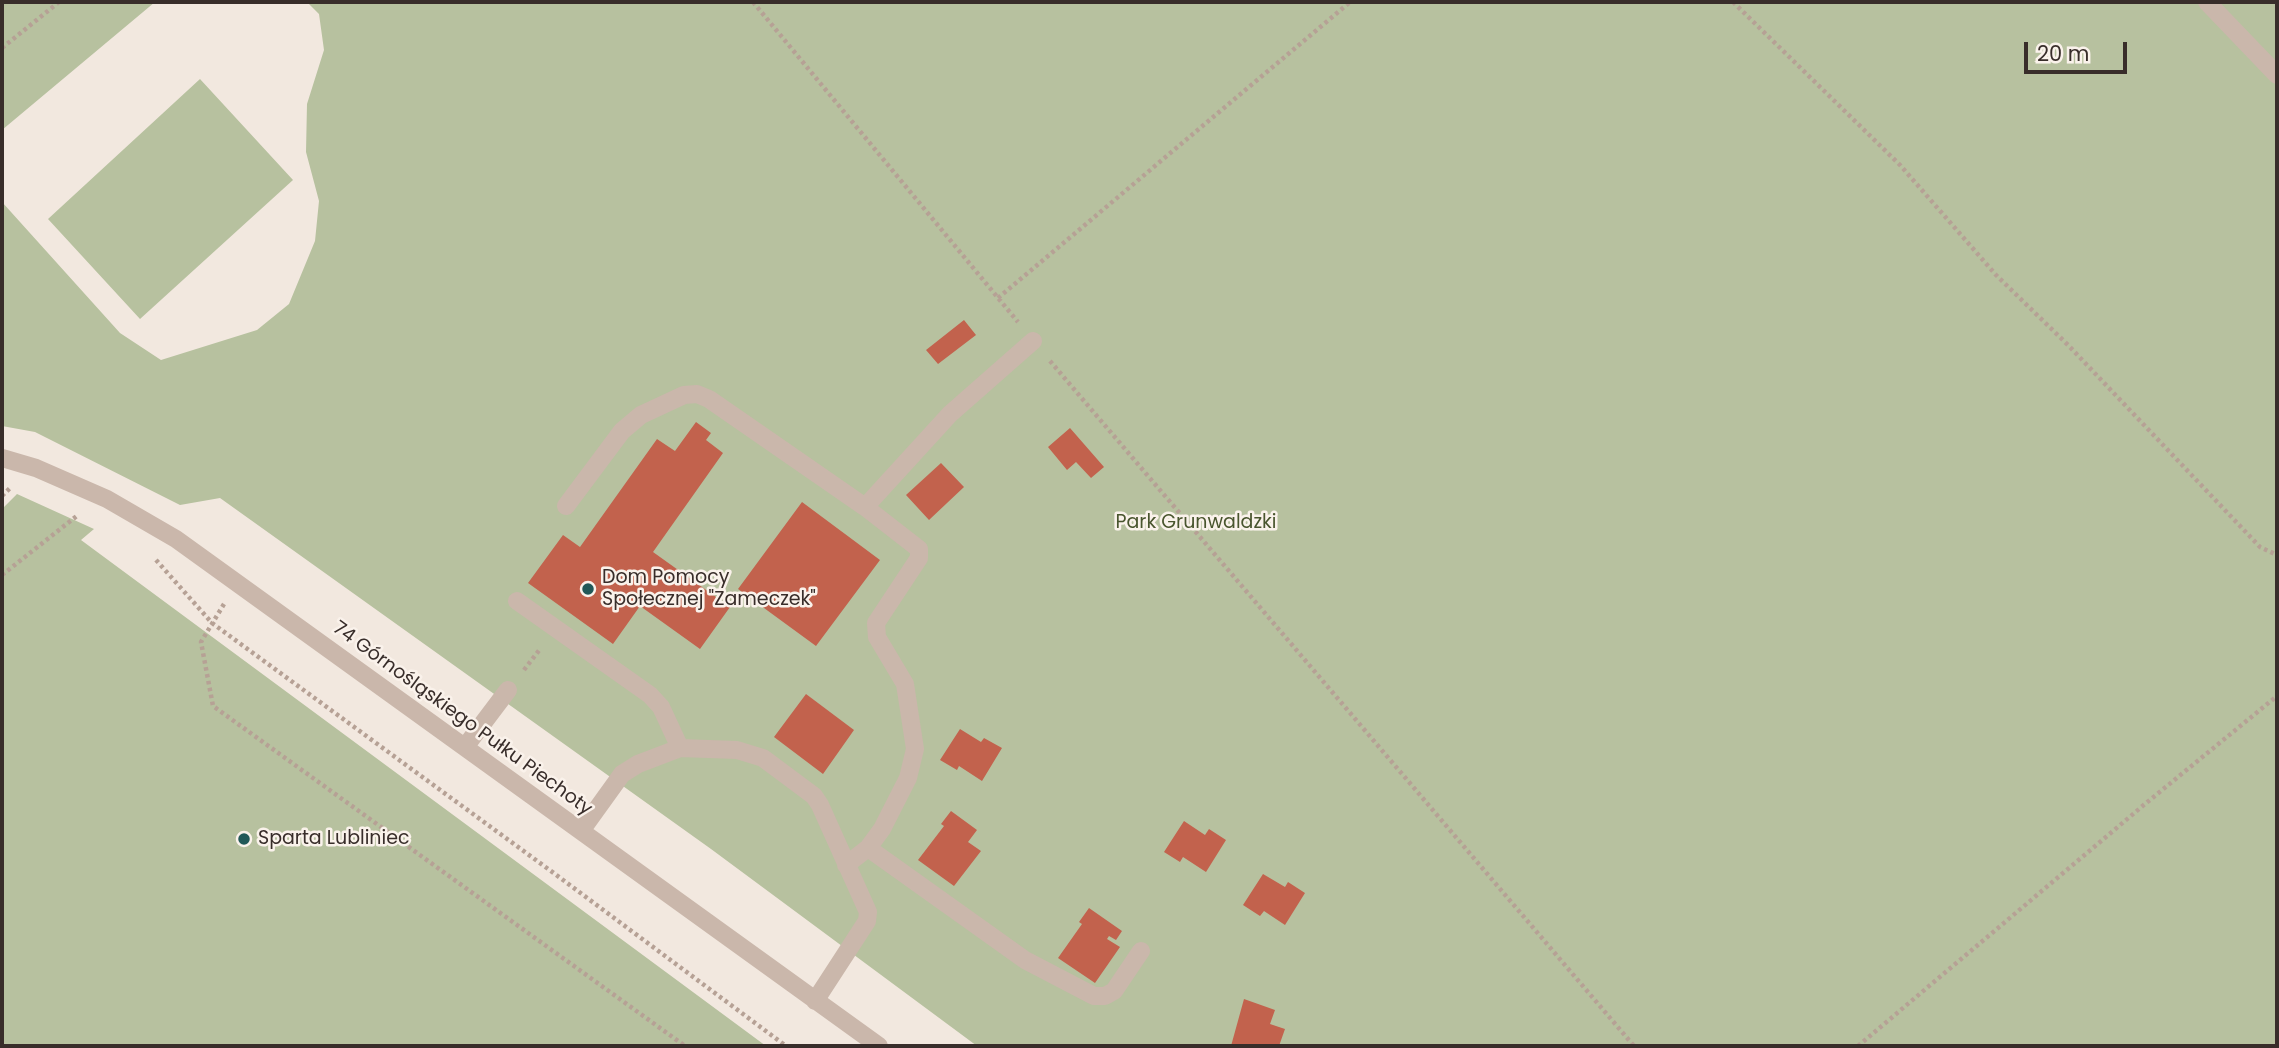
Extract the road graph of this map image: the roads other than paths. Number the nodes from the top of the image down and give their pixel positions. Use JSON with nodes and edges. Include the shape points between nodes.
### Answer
{"nodes":[{"id":1,"x":2207,"y":2,"type":"edge"},
{"id":2,"x":2277,"y":75,"type":"edge"},
{"id":3,"x":1033,"y":341,"type":"road end"},
{"id":4,"x":2,"y":458,"type":"edge"},
{"id":5,"x":566,"y":506,"type":"dead end"},
{"id":6,"x":865,"y":507,"type":"junction"},
{"id":7,"x":517,"y":600,"type":"dead end"},
{"id":8,"x":508,"y":690,"type":"road end"},
{"id":9,"x":465,"y":747,"type":"junction"},
{"id":10,"x":680,"y":748,"type":"junction"},
{"id":11,"x":581,"y":831,"type":"junction"},
{"id":12,"x":868,"y":848,"type":"junction"},
{"id":13,"x":846,"y":865,"type":"junction"},
{"id":14,"x":1141,"y":951,"type":"dead end"},
{"id":15,"x":815,"y":1001,"type":"junction"},
{"id":16,"x":879,"y":1046,"type":"edge"}],
"edges":[{"from":1,"to":2,"type":"street"},
{"from":3,"to":6,"type":"street","via":[[950,414]]},
{"from":4,"to":9,"type":"street","name":"74 Górnośląskiego Pułku Piechoty","via":[[107,499],[154,525]]},
{"from":5,"to":6,"type":"street","via":[[622,431],[641,415],[684,395],[697,394]]},
{"from":6,"to":12,"type":"street","via":[[919,550],[919,558],[876,623],[877,637],[905,684],[915,749],[908,778]]},
{"from":7,"to":10,"type":"street","via":[[650,695],[661,707]]},
{"from":8,"to":9,"type":"street"},
{"from":9,"to":11,"type":"street","name":"74 Górnośląskiego Pułku Piechoty"},
{"from":10,"to":11,"type":"street","via":[[622,774]]},
{"from":10,"to":13,"type":"street","via":[[737,750],[763,758],[814,796]]},
{"from":11,"to":15,"type":"street","name":"74 Górnośląskiego Pułku Piechoty"},
{"from":12,"to":13,"type":"street"},
{"from":12,"to":14,"type":"street","via":[[1025,960],[1094,996],[1114,990]]},
{"from":13,"to":15,"type":"street","via":[[868,912],[867,921]]},
{"from":15,"to":16,"type":"street","name":"74 Górnośląskiego Pułku Piechoty"}]}
